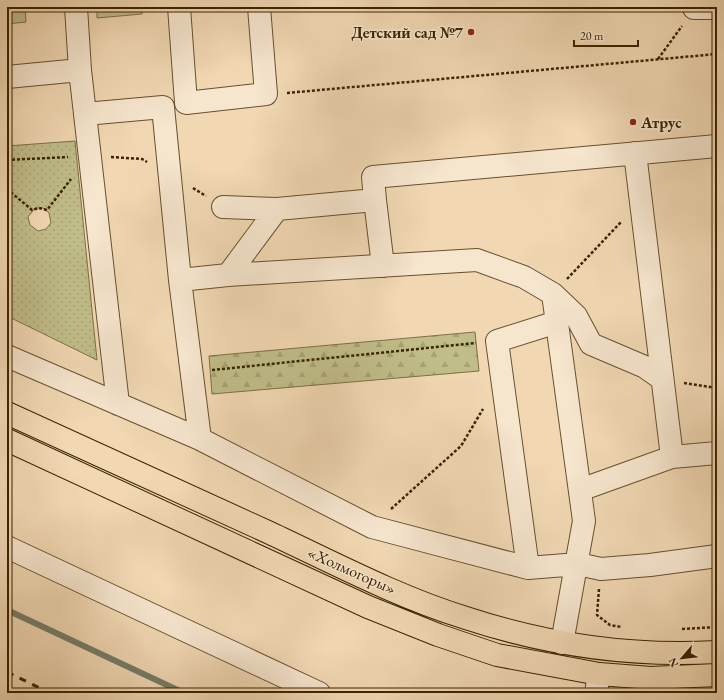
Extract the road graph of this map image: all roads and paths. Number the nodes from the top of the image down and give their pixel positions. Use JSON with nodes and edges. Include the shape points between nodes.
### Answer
{"nodes":[{"id":1,"x":76,"y":7,"type":"edge"},
{"id":2,"x":178,"y":7,"type":"edge"},
{"id":3,"x":259,"y":7,"type":"edge"},
{"id":4,"x":694,"y":8,"type":"joint"},
{"id":5,"x":717,"y":8,"type":"edge"},
{"id":6,"x":717,"y":54,"type":"edge"},
{"id":7,"x":658,"y":59,"type":"junction"},
{"id":8,"x":80,"y":70,"type":"junction"},
{"id":9,"x":7,"y":77,"type":"edge"},
{"id":10,"x":266,"y":94,"type":"junction"},
{"id":11,"x":186,"y":103,"type":"junction"},
{"id":12,"x":163,"y":107,"type":"junction"},
{"id":13,"x":85,"y":114,"type":"junction"},
{"id":14,"x":717,"y":146,"type":"edge"},
{"id":15,"x":635,"y":153,"type":"junction"},
{"id":16,"x":90,"y":155,"type":"junction"},
{"id":17,"x":7,"y":160,"type":"edge"},
{"id":18,"x":170,"y":175,"type":"junction"},
{"id":19,"x":7,"y":189,"type":"edge"},
{"id":20,"x":375,"y":200,"type":"junction"},
{"id":21,"x":223,"y":206,"type":"joint"},
{"id":22,"x":277,"y":208,"type":"junction"},
{"id":23,"x":643,"y":218,"type":"junction"},
{"id":24,"x":383,"y":266,"type":"junction"},
{"id":25,"x":228,"y":275,"type":"junction"},
{"id":26,"x":180,"y":280,"type":"junction"},
{"id":27,"x":553,"y":294,"type":"junction"},
{"id":28,"x":557,"y":322,"type":"junction"},
{"id":29,"x":497,"y":341,"type":"junction"},
{"id":30,"x":7,"y":356,"type":"edge"},
{"id":31,"x":192,"y":372,"type":"junction"},
{"id":32,"x":662,"y":379,"type":"junction"},
{"id":33,"x":717,"y":388,"type":"edge"},
{"id":34,"x":118,"y":404,"type":"junction"},
{"id":35,"x":484,"y":404,"type":"dead end"},
{"id":36,"x":7,"y":413,"type":"edge"},
{"id":37,"x":200,"y":439,"type":"junction"},
{"id":38,"x":7,"y":440,"type":"edge"},
{"id":39,"x":717,"y":453,"type":"edge"},
{"id":40,"x":672,"y":458,"type":"junction"},
{"id":41,"x":580,"y":490,"type":"junction"},
{"id":42,"x":372,"y":527,"type":"junction"},
{"id":43,"x":7,"y":547,"type":"edge"},
{"id":44,"x":717,"y":556,"type":"edge"},
{"id":45,"x":578,"y":564,"type":"junction"},
{"id":46,"x":528,"y":568,"type":"junction"},
{"id":47,"x":601,"y":569,"type":"junction"},
{"id":48,"x":623,"y":627,"type":"dead end"},
{"id":49,"x":562,"y":643,"type":"junction"},
{"id":50,"x":717,"y":652,"type":"edge"},
{"id":51,"x":717,"y":675,"type":"edge"},
{"id":52,"x":598,"y":683,"type":"edge"},
{"id":53,"x":319,"y":693,"type":"edge"}],
"edges":[{"from":1,"to":8,"type":"lane"},
{"from":2,"to":11,"type":"lane"},
{"from":3,"to":10,"type":"lane"},
{"from":4,"to":5,"type":"lane"},
{"from":4,"to":7,"type":"path"},
{"from":6,"to":7,"type":"path"},
{"from":7,"to":10,"type":"path"},
{"from":8,"to":9,"type":"lane"},
{"from":8,"to":13,"type":"lane"},
{"from":10,"to":11,"type":"lane"},
{"from":11,"to":12,"type":"lane"},
{"from":12,"to":13,"type":"lane"},
{"from":12,"to":18,"type":"lane"},
{"from":13,"to":16,"type":"lane"},
{"from":14,"to":15,"type":"lane"},
{"from":15,"to":20,"type":"lane","via":[[373,177]]},
{"from":15,"to":23,"type":"lane"},
{"from":16,"to":17,"type":"path"},
{"from":16,"to":18,"type":"path","via":[[142,159]]},
{"from":16,"to":19,"type":"path","via":[[47,210],[32,210]]},
{"from":16,"to":34,"type":"lane"},
{"from":18,"to":21,"type":"path"},
{"from":18,"to":26,"type":"lane"},
{"from":20,"to":22,"type":"lane"},
{"from":20,"to":24,"type":"lane"},
{"from":21,"to":22,"type":"lane"},
{"from":22,"to":25,"type":"lane"},
{"from":23,"to":27,"type":"path","via":[[622,220]]},
{"from":23,"to":32,"type":"lane"},
{"from":24,"to":25,"type":"lane"},
{"from":24,"to":27,"type":"lane","via":[[477,260],[524,277]]},
{"from":25,"to":26,"type":"lane"},
{"from":26,"to":31,"type":"lane"},
{"from":27,"to":28,"type":"lane"},
{"from":27,"to":32,"type":"lane","via":[[576,316],[591,344],[645,367]]},
{"from":28,"to":29,"type":"lane"},
{"from":28,"to":41,"type":"lane"},
{"from":29,"to":31,"type":"path"},
{"from":29,"to":46,"type":"lane"},
{"from":30,"to":34,"type":"lane"},
{"from":31,"to":37,"type":"lane"},
{"from":32,"to":33,"type":"path"},
{"from":32,"to":40,"type":"lane"},
{"from":34,"to":37,"type":"lane"},
{"from":35,"to":42,"type":"path","via":[[483,411],[461,446]]},
{"from":36,"to":49,"type":"highway","name":"«Холмогоры»","via":[[422,602],[501,629]]},
{"from":37,"to":42,"type":"lane"},
{"from":38,"to":52,"type":"highway","name":"«Холмогоры»","via":[[368,606],[438,635]]},
{"from":39,"to":40,"type":"lane"},
{"from":40,"to":41,"type":"lane"},
{"from":41,"to":45,"type":"lane","via":[[584,521]]},
{"from":42,"to":46,"type":"lane"},
{"from":43,"to":53,"type":"lane"},
{"from":44,"to":47,"type":"lane","via":[[650,566]]},
{"from":45,"to":46,"type":"lane"},
{"from":45,"to":47,"type":"lane"},
{"from":45,"to":49,"type":"lane"},
{"from":47,"to":48,"type":"path","via":[[597,615],[610,625]]},
{"from":49,"to":50,"type":"highway","name":"«Холмогоры»","via":[[638,653]]},
{"from":51,"to":52,"type":"highway","name":"«Холмогоры»"}]}
